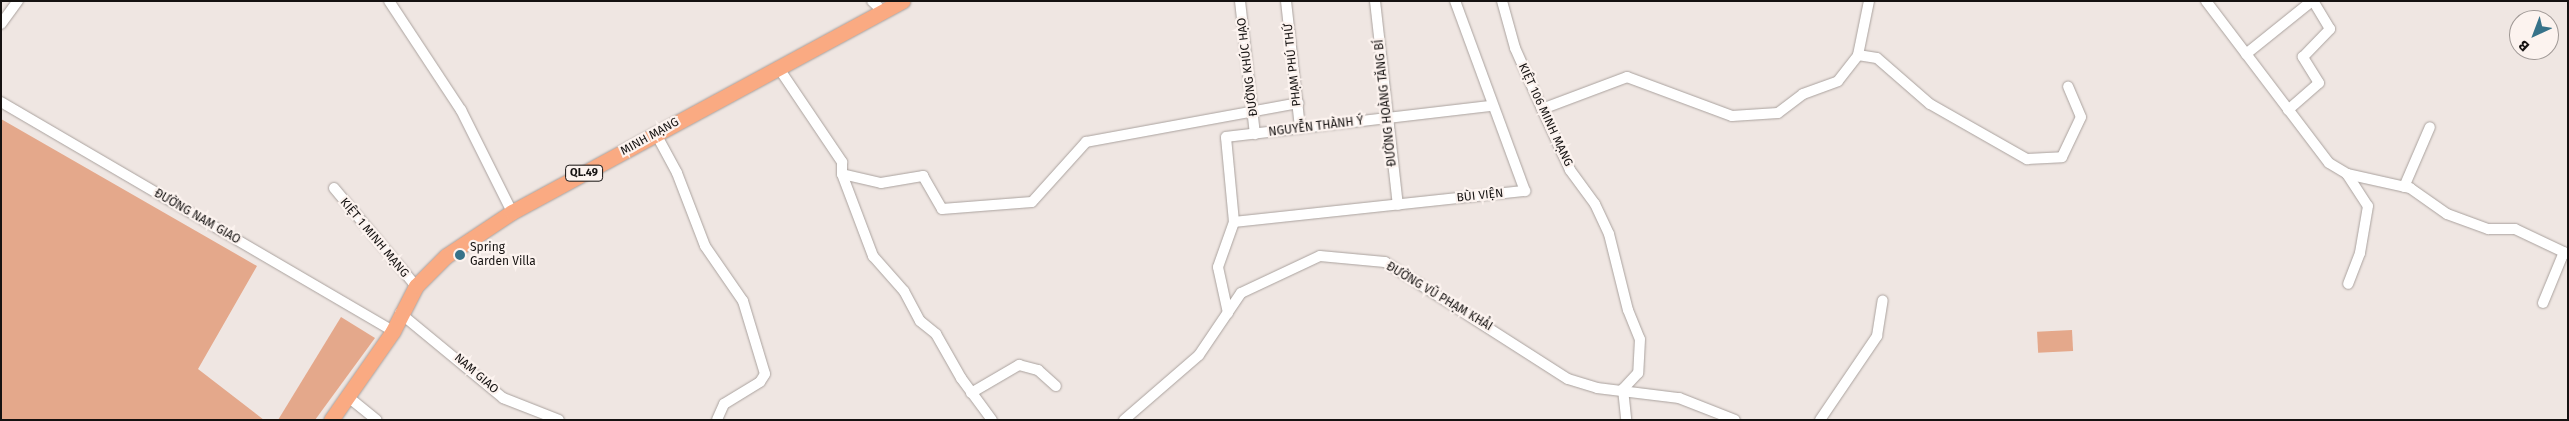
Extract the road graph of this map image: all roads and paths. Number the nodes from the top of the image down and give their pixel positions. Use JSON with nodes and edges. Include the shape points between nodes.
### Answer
{"nodes":[{"id":1,"x":18,"y":1,"type":"edge"},
{"id":2,"x":390,"y":1,"type":"edge"},
{"id":3,"x":872,"y":1,"type":"edge"},
{"id":4,"x":903,"y":1,"type":"edge"},
{"id":5,"x":1240,"y":1,"type":"edge"},
{"id":6,"x":1286,"y":1,"type":"edge"},
{"id":7,"x":1375,"y":1,"type":"edge"},
{"id":8,"x":1455,"y":1,"type":"edge"},
{"id":9,"x":1502,"y":1,"type":"edge"},
{"id":10,"x":1869,"y":1,"type":"edge"},
{"id":11,"x":2206,"y":1,"type":"edge"},
{"id":12,"x":2312,"y":1,"type":"edge"},
{"id":13,"x":884,"y":12,"type":"junction"},
{"id":14,"x":1,"y":24,"type":"edge"},
{"id":15,"x":2246,"y":54,"type":"junction"},
{"id":16,"x":1858,"y":55,"type":"junction"},
{"id":17,"x":778,"y":67,"type":"junction"},
{"id":18,"x":2068,"y":87,"type":"dead end"},
{"id":19,"x":1,"y":102,"type":"edge"},
{"id":20,"x":1298,"y":103,"type":"junction"},
{"id":21,"x":1491,"y":106,"type":"junction"},
{"id":22,"x":1252,"y":108,"type":"junction"},
{"id":23,"x":1542,"y":109,"type":"junction"},
{"id":24,"x":2288,"y":110,"type":"junction"},
{"id":25,"x":1388,"y":118,"type":"junction"},
{"id":26,"x":2430,"y":127,"type":"dead end"},
{"id":27,"x":1300,"y":128,"type":"junction"},
{"id":28,"x":656,"y":134,"type":"junction"},
{"id":29,"x":1256,"y":134,"type":"junction"},
{"id":30,"x":842,"y":174,"type":"junction"},
{"id":31,"x":2347,"y":174,"type":"junction"},
{"id":32,"x":2404,"y":187,"type":"junction"},
{"id":33,"x":334,"y":188,"type":"dead end"},
{"id":34,"x":1398,"y":205,"type":"junction"},
{"id":35,"x":512,"y":212,"type":"junction"},
{"id":36,"x":1234,"y":222,"type":"junction"},
{"id":37,"x":2566,"y":253,"type":"edge"},
{"id":38,"x":2348,"y":284,"type":"dead end"},
{"id":39,"x":416,"y":286,"type":"junction"},
{"id":40,"x":1883,"y":300,"type":"dead end"},
{"id":41,"x":2544,"y":303,"type":"dead end"},
{"id":42,"x":400,"y":313,"type":"junction"},
{"id":43,"x":1228,"y":313,"type":"junction"},
{"id":44,"x":393,"y":331,"type":"junction"},
{"id":45,"x":1056,"y":386,"type":"dead end"},
{"id":46,"x":1623,"y":389,"type":"junction"},
{"id":47,"x":971,"y":393,"type":"junction"},
{"id":48,"x":347,"y":396,"type":"junction"},
{"id":49,"x":332,"y":420,"type":"edge"},
{"id":50,"x":377,"y":420,"type":"edge"},
{"id":51,"x":559,"y":420,"type":"edge"},
{"id":52,"x":717,"y":420,"type":"edge"},
{"id":53,"x":992,"y":420,"type":"edge"},
{"id":54,"x":1124,"y":420,"type":"edge"},
{"id":55,"x":1626,"y":420,"type":"edge"},
{"id":56,"x":1735,"y":420,"type":"edge"},
{"id":57,"x":1820,"y":420,"type":"edge"}],
"edges":[{"from":1,"to":14,"type":"street"},
{"from":2,"to":35,"type":"street","via":[[461,110]]},
{"from":3,"to":13,"type":"street"},
{"from":4,"to":13,"type":"highway","name":"MINH MẠNG","number":"QL.49"},
{"from":5,"to":22,"type":"street","name":"ĐƯỜNG KHÚC HẠO"},
{"from":6,"to":20,"type":"street","name":"PHẠM PHÚ THỨ"},
{"from":7,"to":25,"type":"street","name":"ĐƯỜNG HOÀNG TĂNG BÍ"},
{"from":8,"to":21,"type":"street","name":"BÙI VIỆN"},
{"from":9,"to":23,"type":"street","name":"KIỆT 106 MINH MẠNG","via":[[1515,48]]},
{"from":10,"to":16,"type":"street"},
{"from":11,"to":15,"type":"street"},
{"from":12,"to":15,"type":"street"},
{"from":12,"to":24,"type":"street","via":[[2330,29],[2303,58],[2319,83]]},
{"from":13,"to":17,"type":"highway","name":"MINH MẠNG","number":"QL.49"},
{"from":15,"to":24,"type":"street"},
{"from":16,"to":18,"type":"street","via":[[1877,58],[1930,104],[2027,159],[2062,157],[2082,117]]},
{"from":16,"to":23,"type":"street","via":[[1838,81],[1803,94],[1778,113],[1732,116],[1627,77]]},
{"from":17,"to":28,"type":"highway","name":"MINH MẠNG","number":"QL.49"},
{"from":17,"to":30,"type":"street","via":[[836,150]]},
{"from":19,"to":44,"type":"street","name":"ĐƯỜNG NAM GIAO"},
{"from":20,"to":22,"type":"street"},
{"from":20,"to":27,"type":"street","name":"PHẠM PHÚ THỨ"},
{"from":21,"to":25,"type":"street","name":"NGUYỄN THÀNH Ý"},
{"from":21,"to":34,"type":"street","name":"BÙI VIỆN","via":[[1525,191]]},
{"from":22,"to":29,"type":"street","name":"ĐƯỜNG KHÚC HẠO"},
{"from":22,"to":30,"type":"street","via":[[1086,142],[1032,202],[942,209],[923,176],[881,183]]},
{"from":23,"to":46,"type":"street","name":"KIỆT 106 MINH MẠNG","via":[[1570,170],[1596,204],[1610,234],[1628,310],[1640,339],[1638,373]]},
{"from":24,"to":31,"type":"street","via":[[2329,163]]},
{"from":25,"to":27,"type":"street","name":"NGUYỄN THÀNH Ý"},
{"from":25,"to":34,"type":"street","name":"ĐƯỜNG HOÀNG TĂNG BÍ"},
{"from":26,"to":32,"type":"street"},
{"from":27,"to":29,"type":"street","name":"NGUYỄN THÀNH Ý"},
{"from":28,"to":35,"type":"highway","name":"MINH MẠNG","number":"QL.49"},
{"from":28,"to":52,"type":"street","via":[[677,173],[705,246],[743,301],[765,374],[760,382],[724,404]]},
{"from":29,"to":36,"type":"street","name":"NGUYỄN THÀNH Ý","via":[[1226,137]]},
{"from":30,"to":47,"type":"street","via":[[872,256],[904,291],[920,321],[936,334]]},
{"from":31,"to":32,"type":"street"},
{"from":31,"to":38,"type":"street","via":[[2368,206],[2360,253]]},
{"from":32,"to":37,"type":"street","via":[[2447,214],[2488,229],[2515,229]]},
{"from":33,"to":39,"type":"street","name":"KIỆT 1 MINH MẠNG"},
{"from":34,"to":36,"type":"street","name":"BÙI VIỆN"},
{"from":35,"to":39,"type":"highway","name":"MINH MẠNG","number":"QL.49","via":[[446,256]]},
{"from":36,"to":43,"type":"street","via":[[1218,267]]},
{"from":37,"to":41,"type":"street"},
{"from":39,"to":42,"type":"highway","name":"MINH MẠNG","number":"QL.49"},
{"from":40,"to":57,"type":"street","via":[[1877,336]]},
{"from":42,"to":44,"type":"highway","name":"MINH MẠNG","number":"QL.49"},
{"from":42,"to":51,"type":"street","name":"NAM GIAO","via":[[503,398]]},
{"from":43,"to":46,"type":"street","name":"ĐƯỜNG VŨ PHẠM KHẢI","via":[[1242,293],[1320,256],[1384,262],[1568,379],[1597,388]]},
{"from":43,"to":54,"type":"street","name":"ĐƯỜNG VŨ PHẠM KHẢI","via":[[1192,362]]},
{"from":44,"to":48,"type":"highway","name":"MINH MẠNG","number":"QL.49"},
{"from":45,"to":47,"type":"street","via":[[1038,370],[1019,365]]},
{"from":46,"to":55,"type":"street"},
{"from":46,"to":56,"type":"street","name":"ĐƯỜNG VŨ PHẠM KHẢI","via":[[1679,398]]},
{"from":47,"to":53,"type":"street"},
{"from":48,"to":49,"type":"highway","name":"MINH MẠNG","number":"QL.49"},
{"from":48,"to":50,"type":"street"}]}
